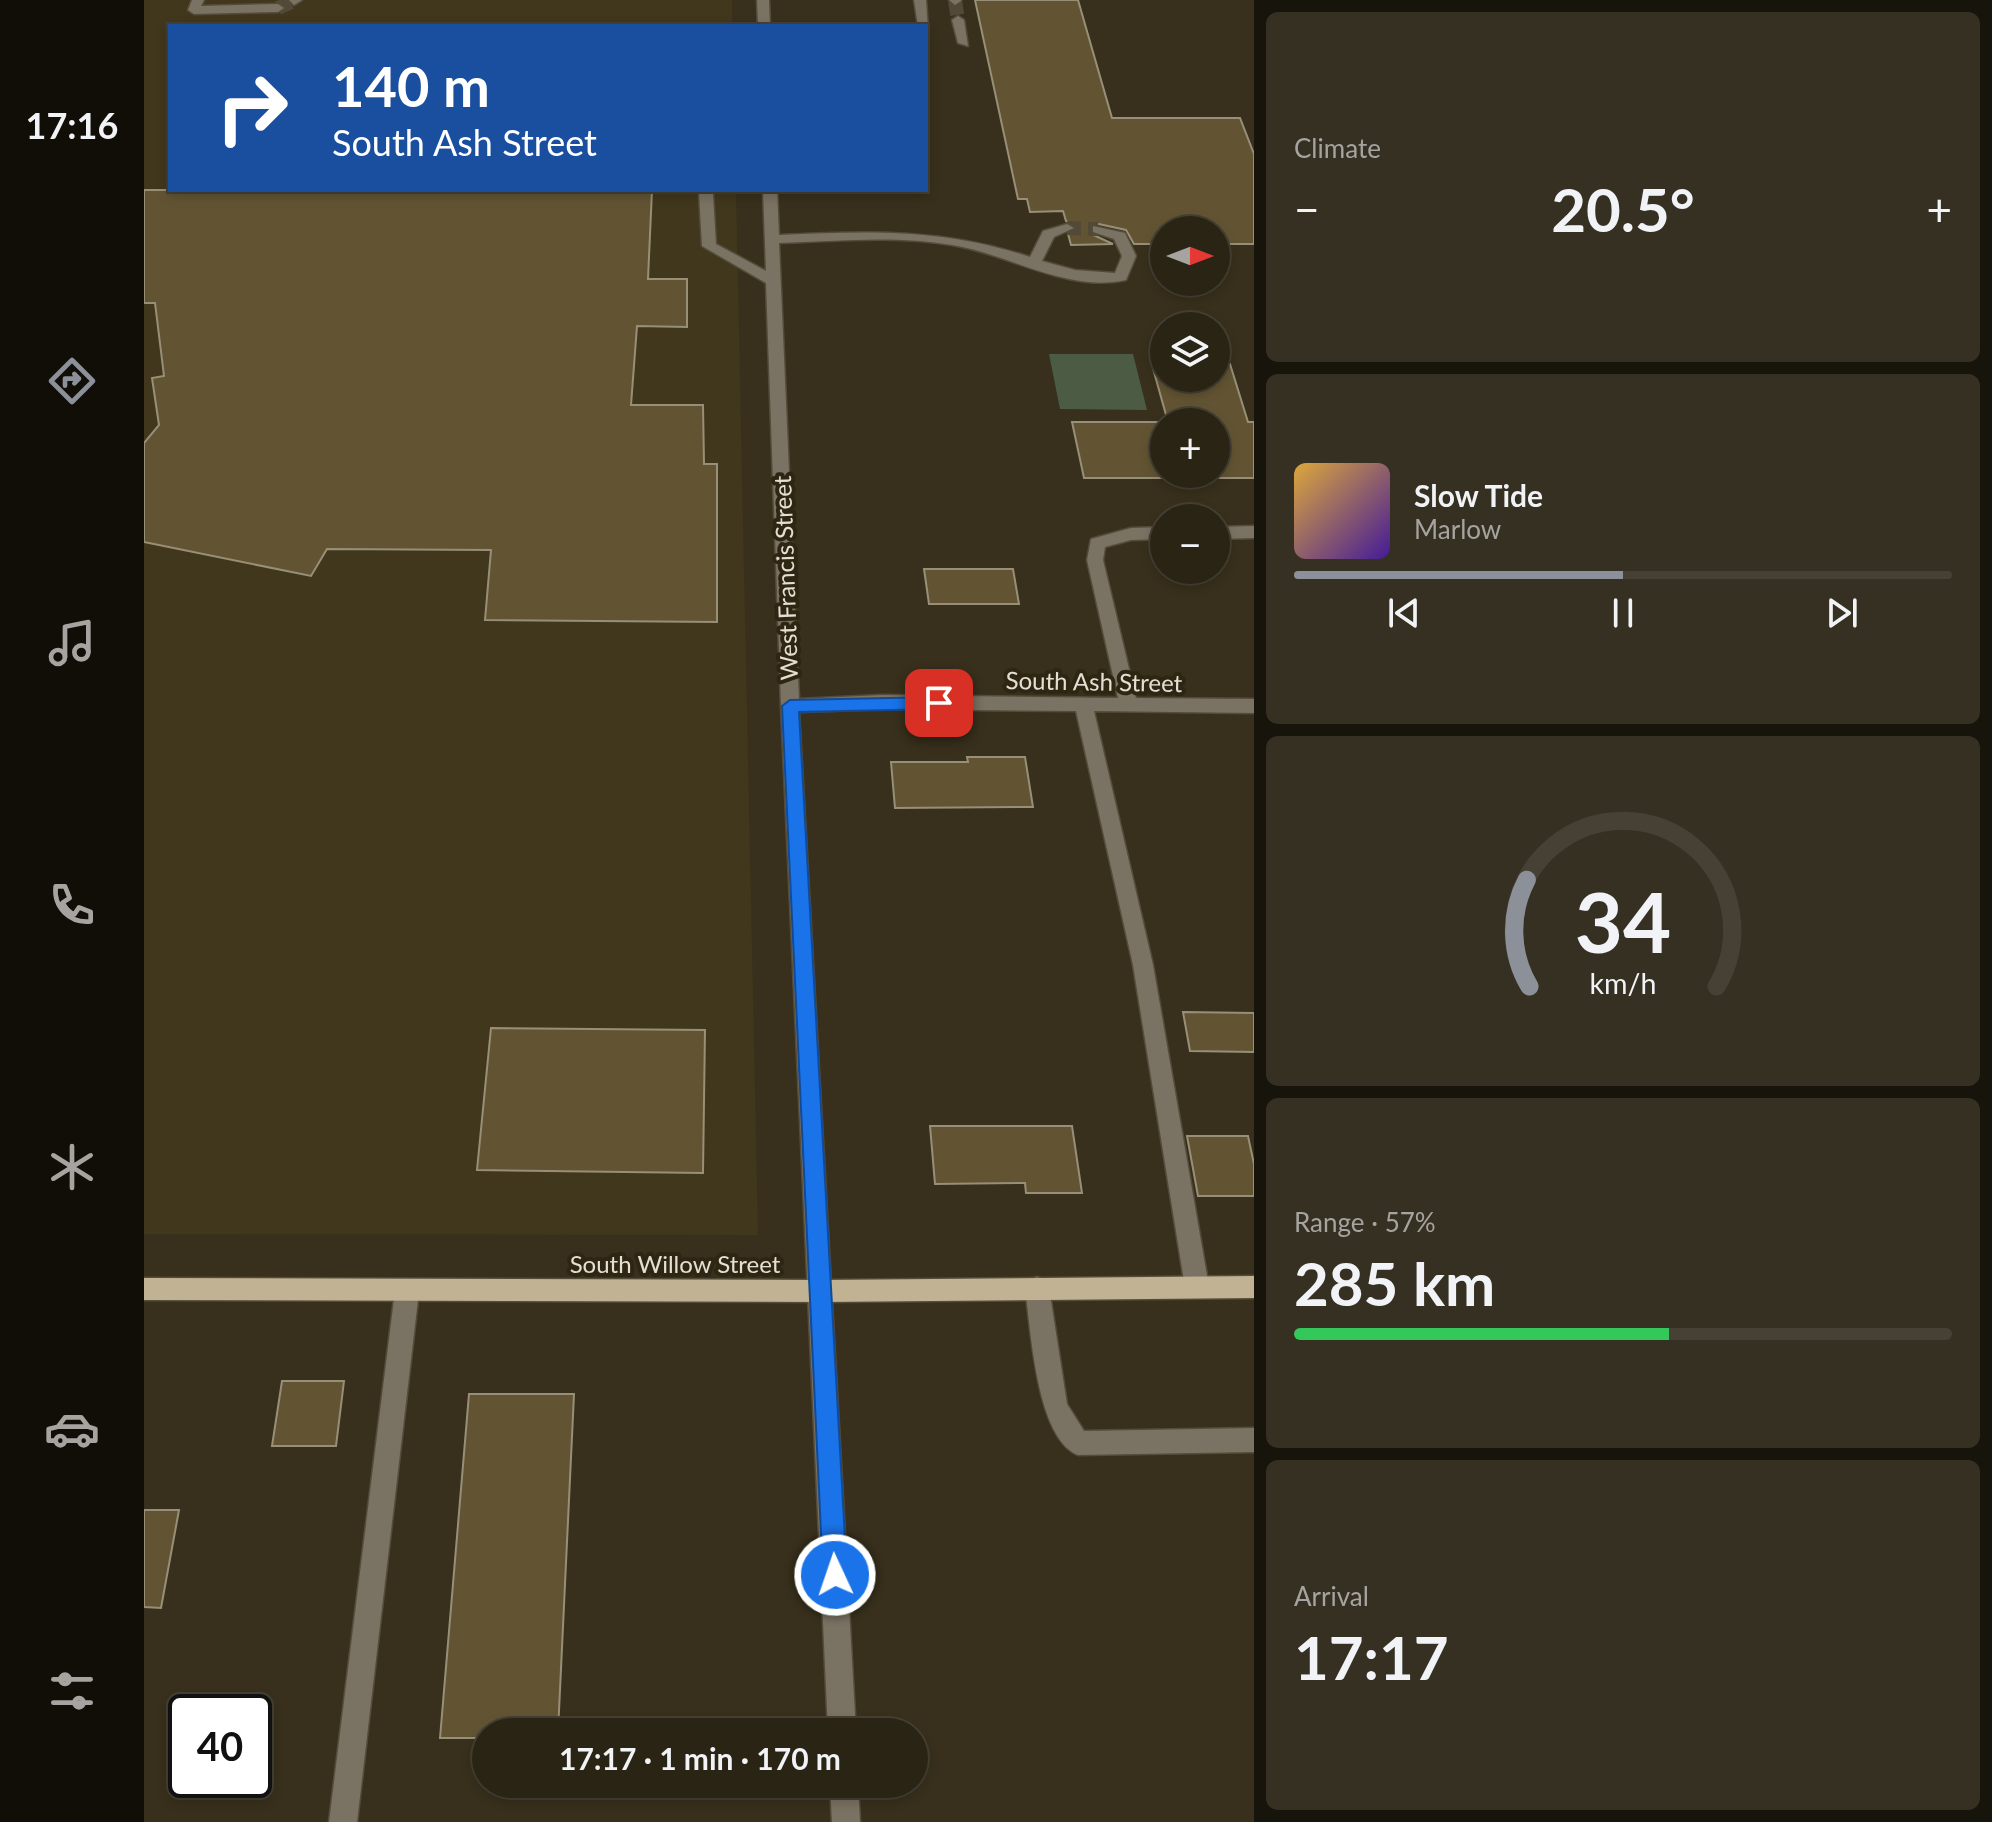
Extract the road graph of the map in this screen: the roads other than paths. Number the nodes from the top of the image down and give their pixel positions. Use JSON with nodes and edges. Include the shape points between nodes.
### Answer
{"nodes":[{"id":1,"x":198,"y":0,"type":"edge"},
{"id":2,"x":763,"y":0,"type":"edge"},
{"id":3,"x":920,"y":0,"type":"edge"},
{"id":4,"x":278,"y":8,"type":"dead end"},
{"id":5,"x":958,"y":20,"type":"tunnel mouth"},
{"id":6,"x":764,"y":24,"type":"edge"},
{"id":7,"x":924,"y":24,"type":"edge"},
{"id":8,"x":964,"y":43,"type":"dead end"},
{"id":9,"x":770,"y":192,"type":"edge"},
{"id":10,"x":706,"y":194,"type":"dead end"},
{"id":11,"x":1067,"y":228,"type":"tunnel mouth"},
{"id":12,"x":1098,"y":229,"type":"tunnel mouth"},
{"id":13,"x":772,"y":239,"type":"junction"},
{"id":14,"x":1033,"y":265,"type":"junction"},
{"id":15,"x":773,"y":281,"type":"junction"},
{"id":16,"x":1254,"y":532,"type":"edge"},
{"id":17,"x":1150,"y":533,"type":"edge"},
{"id":18,"x":1230,"y":533,"type":"edge"},
{"id":19,"x":1084,"y":705,"type":"junction"},
{"id":20,"x":790,"y":706,"type":"junction"},
{"id":21,"x":1129,"y":706,"type":"junction"},
{"id":22,"x":1254,"y":706,"type":"edge"},
{"id":23,"x":1197,"y":1287,"type":"junction"},
{"id":24,"x":1254,"y":1287,"type":"edge"},
{"id":25,"x":1037,"y":1288,"type":"junction"},
{"id":26,"x":144,"y":1289,"type":"edge"},
{"id":27,"x":407,"y":1291,"type":"junction"},
{"id":28,"x":822,"y":1291,"type":"junction"},
{"id":29,"x":1254,"y":1440,"type":"edge"},
{"id":30,"x":841,"y":1718,"type":"edge"},
{"id":31,"x":845,"y":1798,"type":"edge"},
{"id":32,"x":343,"y":1822,"type":"edge"},
{"id":33,"x":846,"y":1822,"type":"edge"}],
"edges":[{"from":1,"to":4,"type":"street","via":[[194,10]]},
{"from":2,"to":6,"type":"street"},
{"from":3,"to":7,"type":"street"},
{"from":5,"to":8,"type":"street"},
{"from":9,"to":13,"type":"street","name":"West Francis Street"},
{"from":10,"to":15,"type":"street","via":[[709,246]]},
{"from":11,"to":14,"type":"street","via":[[1048,234]]},
{"from":12,"to":14,"type":"street","via":[[1120,236],[1129,256],[1121,277],[1090,279]]},
{"from":13,"to":14,"type":"street","via":[[952,240]]},
{"from":13,"to":15,"type":"street","name":"West Francis Street"},
{"from":15,"to":20,"type":"street","name":"West Francis Street"},
{"from":16,"to":18,"type":"street"},
{"from":17,"to":21,"type":"street","via":[[1097,543],[1095,560]]},
{"from":19,"to":20,"type":"street","name":"South Ash Street"},
{"from":19,"to":21,"type":"street","name":"South Ash Street"},
{"from":19,"to":23,"type":"street","via":[[1143,965]]},
{"from":20,"to":28,"type":"street","name":"West Francis Street"},
{"from":21,"to":22,"type":"street","name":"South Ash Street"},
{"from":23,"to":24,"type":"main road","name":"South Willow Street"},
{"from":23,"to":25,"type":"main road","name":"South Willow Street"},
{"from":25,"to":28,"type":"main road","name":"South Willow Street"},
{"from":25,"to":29,"type":"street","via":[[1055,1408],[1078,1443]]},
{"from":26,"to":27,"type":"main road","name":"South Willow Street"},
{"from":27,"to":28,"type":"main road","name":"South Willow Street"},
{"from":27,"to":32,"type":"street"},
{"from":28,"to":30,"type":"street","name":"West Francis Street"},
{"from":31,"to":33,"type":"street"}]}
